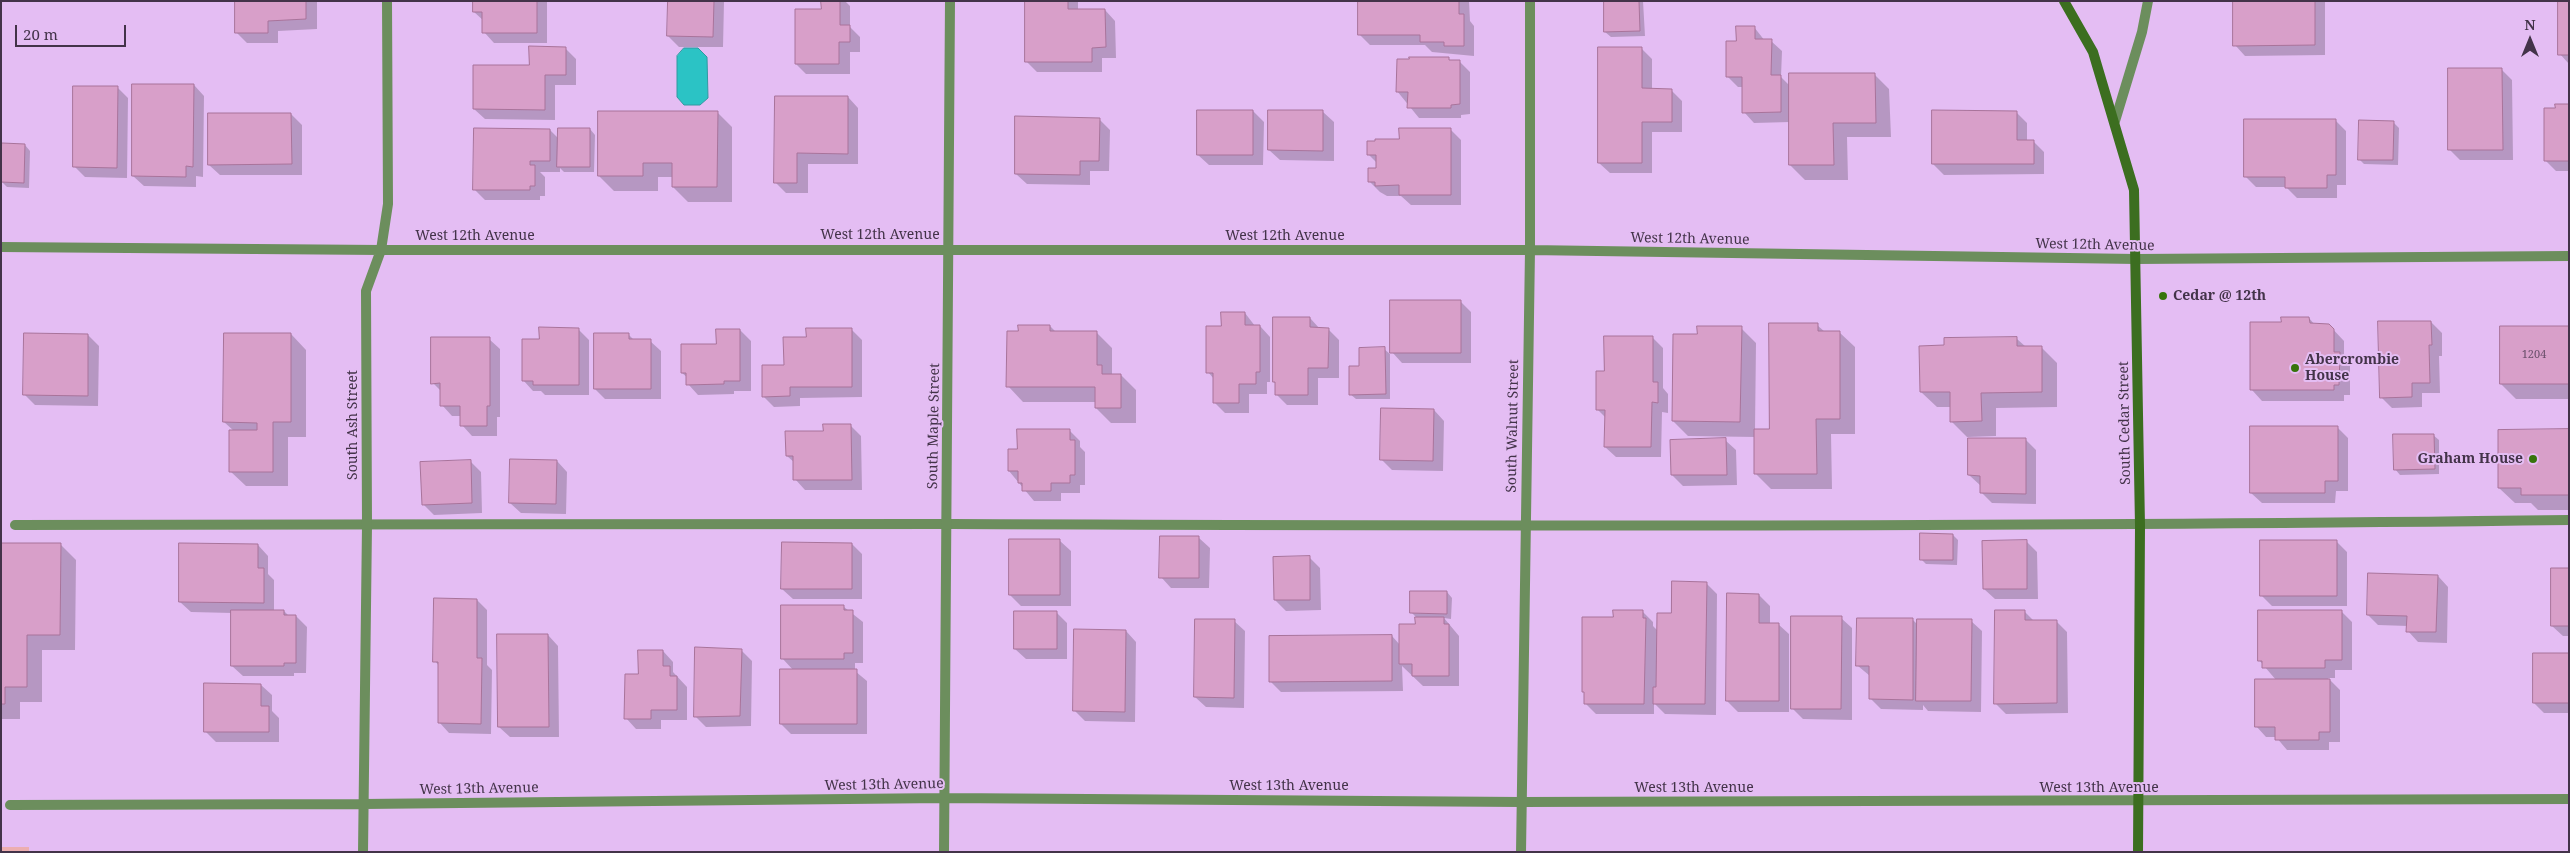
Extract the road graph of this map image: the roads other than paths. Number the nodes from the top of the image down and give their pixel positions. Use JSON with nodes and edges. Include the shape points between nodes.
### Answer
{"nodes":[{"id":1,"x":387,"y":1,"type":"edge"},
{"id":2,"x":950,"y":1,"type":"edge"},
{"id":3,"x":1530,"y":1,"type":"edge"},
{"id":4,"x":2064,"y":1,"type":"edge"},
{"id":5,"x":2148,"y":1,"type":"edge"},
{"id":6,"x":2115,"y":121,"type":"junction"},
{"id":7,"x":1,"y":247,"type":"edge"},
{"id":8,"x":950,"y":249,"type":"junction"},
{"id":9,"x":380,"y":250,"type":"junction"},
{"id":10,"x":1530,"y":250,"type":"junction"},
{"id":11,"x":2569,"y":256,"type":"edge"},
{"id":12,"x":2136,"y":259,"type":"junction"},
{"id":13,"x":2569,"y":520,"type":"edge"},
{"id":14,"x":947,"y":524,"type":"junction"},
{"id":15,"x":15,"y":525,"type":"dead end"},
{"id":16,"x":367,"y":525,"type":"junction"},
{"id":17,"x":2140,"y":526,"type":"junction"},
{"id":18,"x":1524,"y":527,"type":"junction"},
{"id":19,"x":944,"y":798,"type":"junction"},
{"id":20,"x":2569,"y":799,"type":"edge"},
{"id":21,"x":1521,"y":802,"type":"junction"},
{"id":22,"x":2138,"y":802,"type":"junction"},
{"id":23,"x":364,"y":804,"type":"junction"},
{"id":24,"x":10,"y":805,"type":"dead end"},
{"id":25,"x":363,"y":852,"type":"edge"},
{"id":26,"x":944,"y":852,"type":"edge"},
{"id":27,"x":1521,"y":852,"type":"edge"},
{"id":28,"x":2138,"y":852,"type":"edge"}],
"edges":[{"from":1,"to":9,"type":"street","name":"South Ash Street","via":[[388,204]]},
{"from":2,"to":8,"type":"street","name":"South Maple Street"},
{"from":3,"to":10,"type":"street","name":"South Walnut Street"},
{"from":4,"to":6,"type":"main road","name":"South Cedar Street","via":[[2093,52]]},
{"from":5,"to":6,"type":"street"},
{"from":6,"to":12,"type":"main road","name":"South Cedar Street","via":[[2134,190]]},
{"from":7,"to":9,"type":"street","name":"West 12th Avenue"},
{"from":8,"to":9,"type":"street","name":"West 12th Avenue"},
{"from":8,"to":10,"type":"street","name":"West 12th Avenue"},
{"from":8,"to":14,"type":"street","name":"South Maple Street"},
{"from":9,"to":16,"type":"street","name":"South Ash Street","via":[[366,291]]},
{"from":10,"to":12,"type":"street","name":"West 12th Avenue"},
{"from":10,"to":18,"type":"street","name":"South Walnut Street"},
{"from":11,"to":12,"type":"street","name":"West 12th Avenue"},
{"from":12,"to":17,"type":"main road","name":"South Cedar Street"},
{"from":13,"to":17,"type":"street"},
{"from":14,"to":16,"type":"street"},
{"from":14,"to":18,"type":"street"},
{"from":14,"to":19,"type":"street","name":"South Maple Street"},
{"from":15,"to":16,"type":"street"},
{"from":16,"to":23,"type":"street","name":"South Ash Street"},
{"from":17,"to":18,"type":"street"},
{"from":17,"to":22,"type":"main road","name":"South Cedar Street"},
{"from":18,"to":21,"type":"street","name":"South Walnut Street"},
{"from":19,"to":21,"type":"street","name":"West 13th Avenue"},
{"from":19,"to":23,"type":"street","name":"West 13th Avenue"},
{"from":19,"to":26,"type":"street","name":"South Maple Street"},
{"from":20,"to":22,"type":"street","name":"West 13th Avenue"},
{"from":21,"to":22,"type":"street","name":"West 13th Avenue"},
{"from":21,"to":27,"type":"street","name":"South Walnut Street"},
{"from":22,"to":28,"type":"main road","name":"South Cedar Street"},
{"from":23,"to":24,"type":"street","name":"West 13th Avenue"},
{"from":23,"to":25,"type":"street","name":"South Ash Street"}]}
